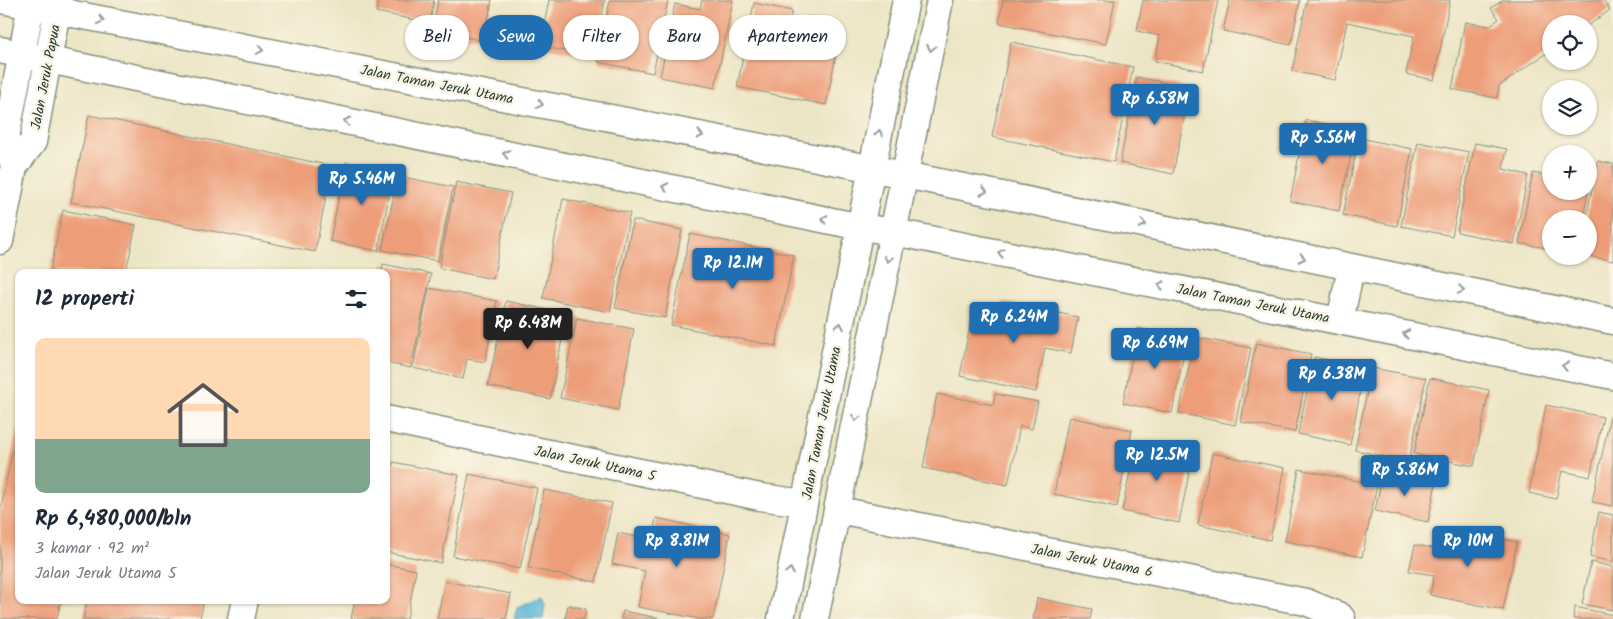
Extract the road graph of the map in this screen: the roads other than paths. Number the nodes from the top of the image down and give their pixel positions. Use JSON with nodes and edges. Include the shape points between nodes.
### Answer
{"nodes":[{"id":1,"x":1,"y":0,"type":"edge"},
{"id":2,"x":906,"y":0,"type":"edge"},
{"id":3,"x":940,"y":0,"type":"edge"},
{"id":4,"x":31,"y":3,"type":"edge"},
{"id":5,"x":58,"y":6,"type":"edge"},
{"id":6,"x":11,"y":52,"type":"edge"},
{"id":7,"x":49,"y":60,"type":"junction"},
{"id":8,"x":14,"y":167,"type":"junction"},
{"id":9,"x":872,"y":168,"type":"junction"},
{"id":10,"x":905,"y":175,"type":"junction"},
{"id":11,"x":861,"y":227,"type":"junction"},
{"id":12,"x":894,"y":232,"type":"junction"},
{"id":13,"x":0,"y":241,"type":"edge"},
{"id":14,"x":1351,"y":268,"type":"junction"},
{"id":15,"x":1340,"y":320,"type":"junction"},
{"id":16,"x":1613,"y":321,"type":"edge"},
{"id":17,"x":1613,"y":376,"type":"edge"},
{"id":18,"x":390,"y":420,"type":"edge"},
{"id":19,"x":804,"y":504,"type":"junction"},
{"id":20,"x":838,"y":510,"type":"junction"},
{"id":21,"x":244,"y":604,"type":"edge"},
{"id":22,"x":241,"y":619,"type":"edge"},
{"id":23,"x":781,"y":619,"type":"edge"},
{"id":24,"x":816,"y":619,"type":"edge"},
{"id":25,"x":1342,"y":619,"type":"edge"}],
"edges":[{"from":1,"to":4,"type":"street","name":"Jalan Taman Jeruk Utama"},
{"from":9,"to":2,"type":"street","name":"Jalan Taman Jeruk Utama","one_way":true},
{"from":3,"to":10,"type":"street","one_way":true},
{"from":4,"to":5,"type":"street","name":"Jalan Taman Jeruk Utama"},
{"from":4,"to":6,"type":"street","name":"Jalan Jeruk Papua"},
{"from":5,"to":7,"type":"street","name":"Jalan Jeruk Papua"},
{"from":5,"to":9,"type":"street","name":"Jalan Taman Jeruk Utama","one_way":true},
{"from":6,"to":7,"type":"street","name":"Jalan Taman Jeruk Utama"},
{"from":6,"to":8,"type":"street","name":"Jalan Jeruk Papua","via":[[16,86],[6,137]]},
{"from":7,"to":8,"type":"street","name":"Jalan Jeruk Papua","via":[[32,142]]},
{"from":11,"to":7,"type":"street","name":"Jalan Taman Jeruk Utama","one_way":true},
{"from":8,"to":13,"type":"street","name":"Jalan Jeruk Papua"},
{"from":9,"to":10,"type":"street","name":"Jalan Taman Jeruk Utama"},
{"from":9,"to":11,"type":"street","name":"Jalan Taman Jeruk Utama"},
{"from":10,"to":12,"type":"street"},
{"from":10,"to":14,"type":"street","name":"Jalan Taman Jeruk Utama","one_way":true},
{"from":11,"to":12,"type":"street","name":"Jalan Taman Jeruk Utama"},
{"from":19,"to":11,"type":"street","name":"Jalan Taman Jeruk Utama","one_way":true},
{"from":15,"to":12,"type":"street","name":"Jalan Taman Jeruk Utama","one_way":true},
{"from":12,"to":20,"type":"street","one_way":true},
{"from":14,"to":15,"type":"street"},
{"from":14,"to":16,"type":"street","name":"Jalan Taman Jeruk Utama","one_way":true},
{"from":17,"to":15,"type":"street","name":"Jalan Taman Jeruk Utama","one_way":true},
{"from":18,"to":19,"type":"street","name":"Jalan Jeruk Utama 5"},
{"from":23,"to":19,"type":"street","name":"Jalan Taman Jeruk Utama","one_way":true},
{"from":20,"to":24,"type":"street"},
{"from":20,"to":25,"type":"street","name":"Jalan Jeruk Utama 6","via":[[1306,602]]},
{"from":21,"to":22,"type":"street"}]}
